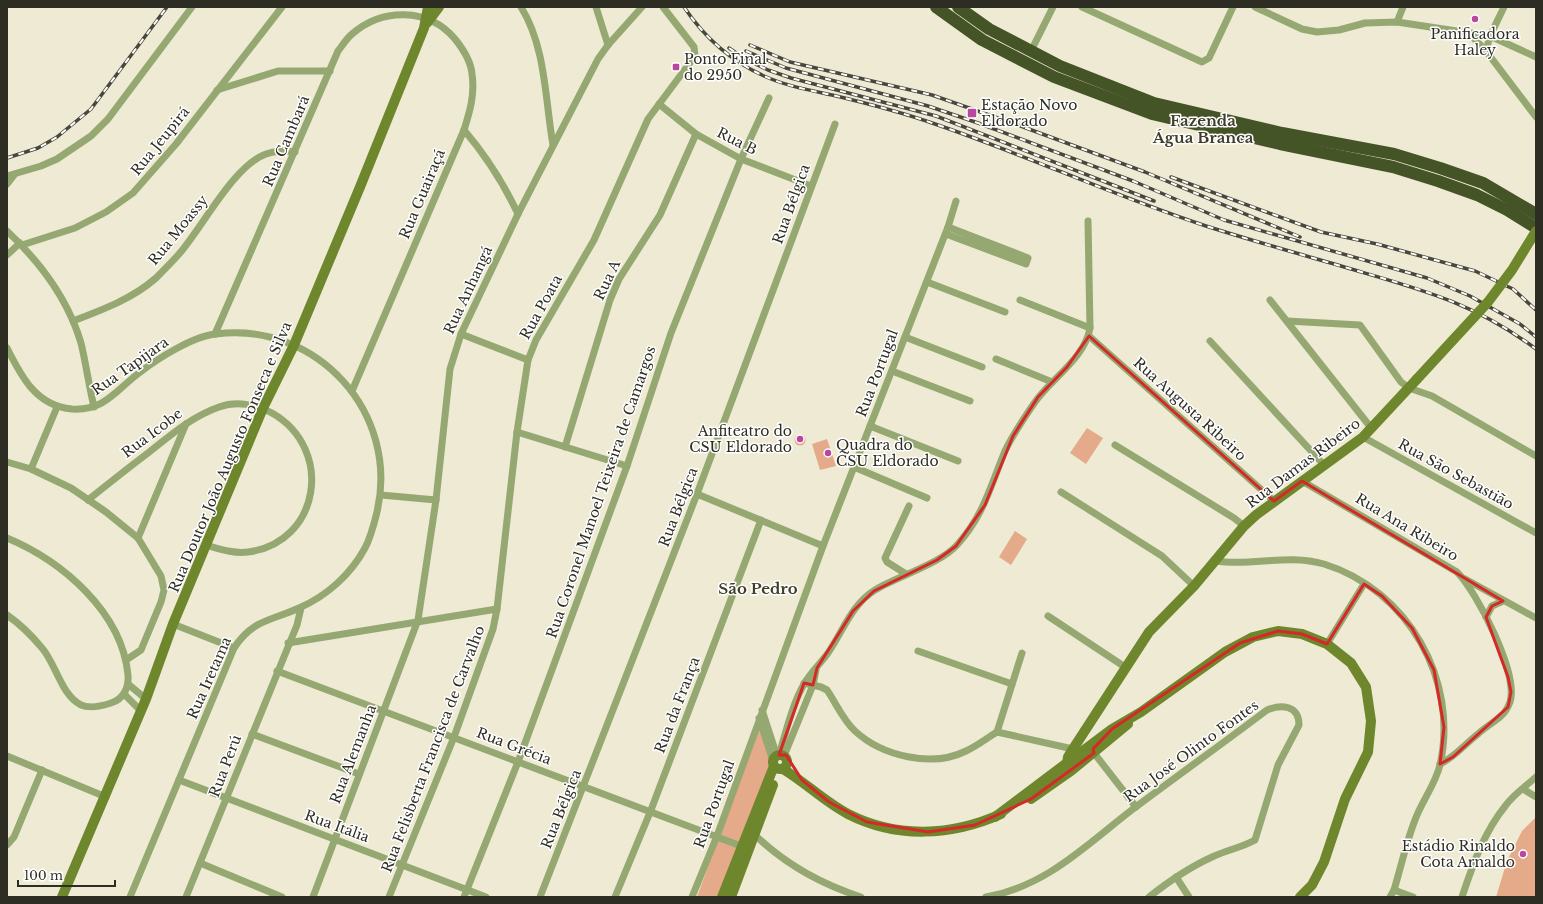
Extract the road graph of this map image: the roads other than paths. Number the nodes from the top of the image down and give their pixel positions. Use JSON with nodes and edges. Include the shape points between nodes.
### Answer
{"nodes":[{"id":1,"x":192,"y":7,"type":"edge"},
{"id":2,"x":282,"y":7,"type":"edge"},
{"id":3,"x":428,"y":7,"type":"edge"},
{"id":4,"x":439,"y":7,"type":"edge"},
{"id":5,"x":521,"y":7,"type":"edge"},
{"id":6,"x":596,"y":7,"type":"edge"},
{"id":7,"x":642,"y":7,"type":"edge"},
{"id":8,"x":663,"y":7,"type":"edge"},
{"id":9,"x":936,"y":7,"type":"edge"},
{"id":10,"x":958,"y":7,"type":"edge"},
{"id":11,"x":1053,"y":7,"type":"edge"},
{"id":12,"x":1082,"y":7,"type":"edge"},
{"id":13,"x":1233,"y":7,"type":"edge"},
{"id":14,"x":1254,"y":7,"type":"edge"},
{"id":15,"x":1403,"y":7,"type":"edge"},
{"id":16,"x":1504,"y":7,"type":"edge"},
{"id":17,"x":427,"y":22,"type":"junction"},
{"id":18,"x":1398,"y":22,"type":"junction"},
{"id":19,"x":1468,"y":32,"type":"junction"},
{"id":20,"x":1490,"y":36,"type":"junction"},
{"id":21,"x":608,"y":45,"type":"junction"},
{"id":22,"x":1031,"y":51,"type":"junction"},
{"id":23,"x":1486,"y":51,"type":"junction"},
{"id":24,"x":1536,"y":57,"type":"edge"},
{"id":25,"x":330,"y":71,"type":"junction"},
{"id":26,"x":217,"y":90,"type":"junction"},
{"id":27,"x":769,"y":98,"type":"dead end"},
{"id":28,"x":659,"y":104,"type":"junction"},
{"id":29,"x":1536,"y":117,"type":"edge"},
{"id":30,"x":835,"y":124,"type":"dead end"},
{"id":31,"x":464,"y":130,"type":"junction"},
{"id":32,"x":696,"y":134,"type":"junction"},
{"id":33,"x":553,"y":145,"type":"junction"},
{"id":34,"x":296,"y":152,"type":"junction"},
{"id":35,"x":741,"y":159,"type":"junction"},
{"id":36,"x":10,"y":175,"type":"edge"},
{"id":37,"x":7,"y":184,"type":"edge"},
{"id":38,"x":811,"y":186,"type":"junction"},
{"id":39,"x":956,"y":201,"type":"dead end"},
{"id":40,"x":518,"y":214,"type":"junction"},
{"id":41,"x":1536,"y":214,"type":"edge"},
{"id":42,"x":1088,"y":221,"type":"dead end"},
{"id":43,"x":947,"y":230,"type":"junction"},
{"id":44,"x":1536,"y":230,"type":"edge"},
{"id":45,"x":7,"y":231,"type":"edge"},
{"id":46,"x":21,"y":244,"type":"junction"},
{"id":47,"x":7,"y":255,"type":"edge"},
{"id":48,"x":927,"y":282,"type":"junction"},
{"id":49,"x":1020,"y":300,"type":"dead end"},
{"id":50,"x":1270,"y":300,"type":"dead end"},
{"id":51,"x":1005,"y":312,"type":"dead end"},
{"id":52,"x":73,"y":321,"type":"junction"},
{"id":53,"x":1287,"y":321,"type":"junction"},
{"id":54,"x":1090,"y":328,"type":"junction"},
{"id":55,"x":214,"y":334,"type":"junction"},
{"id":56,"x":461,"y":334,"type":"junction"},
{"id":57,"x":1089,"y":336,"type":"junction"},
{"id":58,"x":905,"y":337,"type":"junction"},
{"id":59,"x":1210,"y":341,"type":"dead end"},
{"id":60,"x":294,"y":345,"type":"junction"},
{"id":61,"x":7,"y":348,"type":"edge"},
{"id":62,"x":996,"y":359,"type":"dead end"},
{"id":63,"x":528,"y":360,"type":"junction"},
{"id":64,"x":982,"y":367,"type":"dead end"},
{"id":65,"x":892,"y":371,"type":"junction"},
{"id":66,"x":1052,"y":382,"type":"junction"},
{"id":67,"x":1409,"y":388,"type":"junction"},
{"id":68,"x":352,"y":391,"type":"junction"},
{"id":69,"x":970,"y":401,"type":"dead end"},
{"id":70,"x":58,"y":407,"type":"junction"},
{"id":71,"x":94,"y":407,"type":"junction"},
{"id":72,"x":263,"y":408,"type":"junction"},
{"id":73,"x":186,"y":422,"type":"junction"},
{"id":74,"x":870,"y":426,"type":"junction"},
{"id":75,"x":1372,"y":429,"type":"junction"},
{"id":76,"x":517,"y":432,"type":"junction"},
{"id":77,"x":1363,"y":437,"type":"junction"},
{"id":78,"x":1115,"y":445,"type":"dead end"},
{"id":79,"x":565,"y":447,"type":"junction"},
{"id":80,"x":1536,"y":456,"type":"edge"},
{"id":81,"x":958,"y":461,"type":"dead end"},
{"id":82,"x":7,"y":462,"type":"edge"},
{"id":83,"x":1324,"y":465,"type":"junction"},
{"id":84,"x":627,"y":466,"type":"junction"},
{"id":85,"x":854,"y":467,"type":"junction"},
{"id":86,"x":31,"y":469,"type":"junction"},
{"id":87,"x":1302,"y":481,"type":"junction"},
{"id":88,"x":1061,"y":492,"type":"dead end"},
{"id":89,"x":697,"y":494,"type":"junction"},
{"id":90,"x":381,"y":495,"type":"junction"},
{"id":91,"x":927,"y":498,"type":"dead end"},
{"id":92,"x":88,"y":500,"type":"junction"},
{"id":93,"x":436,"y":500,"type":"junction"},
{"id":94,"x":1274,"y":501,"type":"junction"},
{"id":95,"x":909,"y":506,"type":"dead end"},
{"id":96,"x":761,"y":520,"type":"junction"},
{"id":97,"x":1244,"y":526,"type":"junction"},
{"id":98,"x":1536,"y":532,"type":"edge"},
{"id":99,"x":7,"y":538,"type":"edge"},
{"id":100,"x":138,"y":538,"type":"junction"},
{"id":101,"x":206,"y":545,"type":"junction"},
{"id":102,"x":823,"y":546,"type":"junction"},
{"id":103,"x":1216,"y":561,"type":"junction"},
{"id":104,"x":906,"y":574,"type":"junction"},
{"id":105,"x":1463,"y":578,"type":"junction"},
{"id":106,"x":1364,"y":584,"type":"junction"},
{"id":107,"x":1194,"y":586,"type":"junction"},
{"id":108,"x":1503,"y":600,"type":"junction"},
{"id":109,"x":300,"y":608,"type":"junction"},
{"id":110,"x":497,"y":609,"type":"junction"},
{"id":111,"x":292,"y":611,"type":"junction"},
{"id":112,"x":7,"y":615,"type":"edge"},
{"id":113,"x":1048,"y":616,"type":"dead end"},
{"id":114,"x":1486,"y":617,"type":"junction"},
{"id":115,"x":1536,"y":618,"type":"edge"},
{"id":116,"x":418,"y":620,"type":"junction"},
{"id":117,"x":173,"y":624,"type":"junction"},
{"id":118,"x":297,"y":624,"type":"junction"},
{"id":119,"x":288,"y":643,"type":"junction"},
{"id":120,"x":1327,"y":644,"type":"junction"},
{"id":121,"x":234,"y":648,"type":"junction"},
{"id":122,"x":918,"y":651,"type":"dead end"},
{"id":123,"x":1022,"y":654,"type":"dead end"},
{"id":124,"x":126,"y":660,"type":"junction"},
{"id":125,"x":1125,"y":667,"type":"junction"},
{"id":126,"x":817,"y":668,"type":"junction"},
{"id":127,"x":277,"y":671,"type":"junction"},
{"id":128,"x":804,"y":683,"type":"junction"},
{"id":129,"x":128,"y":684,"type":"junction"},
{"id":130,"x":1012,"y":684,"type":"junction"},
{"id":131,"x":813,"y":685,"type":"junction"},
{"id":132,"x":124,"y":694,"type":"junction"},
{"id":133,"x":146,"y":699,"type":"junction"},
{"id":134,"x":384,"y":709,"type":"junction"},
{"id":135,"x":762,"y":710,"type":"junction"},
{"id":136,"x":141,"y":711,"type":"junction"},
{"id":137,"x":1141,"y":712,"type":"junction"},
{"id":138,"x":759,"y":718,"type":"junction"},
{"id":139,"x":1112,"y":729,"type":"junction"},
{"id":140,"x":997,"y":732,"type":"junction"},
{"id":141,"x":252,"y":734,"type":"junction"},
{"id":142,"x":454,"y":737,"type":"junction"},
{"id":143,"x":1073,"y":749,"type":"junction"},
{"id":144,"x":1094,"y":753,"type":"junction"},
{"id":145,"x":7,"y":756,"type":"edge"},
{"id":146,"x":518,"y":762,"type":"junction"},
{"id":147,"x":780,"y":762,"type":"junction"},
{"id":148,"x":1067,"y":762,"type":"junction"},
{"id":149,"x":1440,"y":764,"type":"junction"},
{"id":150,"x":42,"y":770,"type":"junction"},
{"id":151,"x":359,"y":774,"type":"junction"},
{"id":152,"x":1536,"y":778,"type":"edge"},
{"id":153,"x":179,"y":780,"type":"junction"},
{"id":154,"x":1054,"y":783,"type":"junction"},
{"id":155,"x":584,"y":786,"type":"junction"},
{"id":156,"x":1523,"y":788,"type":"junction"},
{"id":157,"x":106,"y":796,"type":"junction"},
{"id":158,"x":1536,"y":796,"type":"edge"},
{"id":159,"x":226,"y":799,"type":"junction"},
{"id":160,"x":1136,"y":807,"type":"junction"},
{"id":161,"x":651,"y":810,"type":"junction"},
{"id":162,"x":995,"y":817,"type":"junction"},
{"id":163,"x":755,"y":835,"type":"junction"},
{"id":164,"x":717,"y":836,"type":"junction"},
{"id":165,"x":335,"y":839,"type":"junction"},
{"id":166,"x":7,"y":845,"type":"edge"},
{"id":167,"x":741,"y":846,"type":"junction"},
{"id":168,"x":200,"y":863,"type":"junction"},
{"id":169,"x":402,"y":865,"type":"junction"},
{"id":170,"x":1176,"y":877,"type":"junction"},
{"id":171,"x":1394,"y":890,"type":"junction"},
{"id":172,"x":466,"y":894,"type":"edge"},
{"id":173,"x":1009,"y":895,"type":"edge"},
{"id":174,"x":62,"y":897,"type":"edge"},
{"id":175,"x":130,"y":897,"type":"edge"},
{"id":176,"x":186,"y":897,"type":"edge"},
{"id":177,"x":282,"y":897,"type":"edge"},
{"id":178,"x":313,"y":897,"type":"edge"},
{"id":179,"x":390,"y":897,"type":"edge"},
{"id":180,"x":486,"y":897,"type":"edge"},
{"id":181,"x":540,"y":897,"type":"edge"},
{"id":182,"x":615,"y":897,"type":"edge"},
{"id":183,"x":692,"y":897,"type":"edge"},
{"id":184,"x":722,"y":897,"type":"edge"},
{"id":185,"x":731,"y":897,"type":"edge"},
{"id":186,"x":861,"y":897,"type":"edge"},
{"id":187,"x":986,"y":897,"type":"edge"},
{"id":188,"x":1149,"y":897,"type":"edge"},
{"id":189,"x":1189,"y":897,"type":"edge"},
{"id":190,"x":1300,"y":897,"type":"edge"},
{"id":191,"x":1390,"y":897,"type":"edge"},
{"id":192,"x":1413,"y":897,"type":"edge"},
{"id":193,"x":1462,"y":897,"type":"edge"}],
"edges":[{"from":1,"to":36,"type":"street","via":[[108,118],[91,136],[52,161]]},
{"from":2,"to":26,"type":"street","name":"Rua Jeupirá"},
{"from":3,"to":17,"type":"street","name":"Rua Doutor João Augusto Fonseca e Silva"},
{"from":4,"to":17,"type":"street","name":"Rua Doutor João Augusto Fonseca e Silva"},
{"from":5,"to":33,"type":"street","via":[[531,26],[540,56]]},
{"from":6,"to":21,"type":"street"},
{"from":7,"to":21,"type":"street","name":"Rua Anhangá"},
{"from":8,"to":28,"type":"street","name":"Rua Poata","via":[[694,47],[695,56]]},
{"from":9,"to":44,"type":"highway","via":[[982,40],[1054,77],[1152,114],[1393,167],[1489,201]]},
{"from":10,"to":22,"type":"highway","via":[[989,29]]},
{"from":11,"to":22,"type":"street"},
{"from":12,"to":13,"type":"street","via":[[1202,62],[1209,58]]},
{"from":14,"to":18,"type":"street","via":[[1302,29],[1317,32],[1339,30],[1365,23]]},
{"from":15,"to":18,"type":"street"},
{"from":16,"to":20,"type":"street"},
{"from":17,"to":25,"type":"street","name":"Rua Cambará","via":[[395,14],[366,24],[350,35]]},
{"from":17,"to":31,"type":"street","name":"Rua Guairaçá","via":[[453,37],[465,52],[471,66],[473,99]]},
{"from":17,"to":60,"type":"street","name":"Rua Doutor João Augusto Fonseca e Silva"},
{"from":18,"to":19,"type":"street"},
{"from":19,"to":20,"type":"street"},
{"from":19,"to":23,"type":"street"},
{"from":20,"to":23,"type":"street"},
{"from":20,"to":24,"type":"street"},
{"from":21,"to":33,"type":"street","name":"Rua Anhangá","via":[[598,59]]},
{"from":22,"to":41,"type":"highway","via":[[1060,66],[1154,103],[1282,133],[1394,154],[1440,168],[1483,183]]},
{"from":23,"to":29,"type":"street"},
{"from":25,"to":26,"type":"street","via":[[278,71]]},
{"from":25,"to":34,"type":"street","name":"Rua Cambará"},
{"from":26,"to":46,"type":"street","name":"Rua Jeupirá","via":[[176,144],[133,193],[106,212],[75,228]]},
{"from":27,"to":35,"type":"street","name":"Rua Coronel Manoel Teixeira de Camargos"},
{"from":28,"to":32,"type":"street","name":"Rua B"},
{"from":28,"to":63,"type":"street","name":"Rua Poata","via":[[648,119],[594,240],[536,340]]},
{"from":30,"to":38,"type":"street","name":"Rua Bélgica"},
{"from":31,"to":40,"type":"street","via":[[504,184]]},
{"from":31,"to":68,"type":"street","name":"Rua Guairaçá"},
{"from":32,"to":35,"type":"street","name":"Rua B"},
{"from":32,"to":79,"type":"street","name":"Rua A","via":[[660,215],[619,279],[610,300]]},
{"from":33,"to":40,"type":"street","name":"Rua Anhangá"},
{"from":34,"to":52,"type":"street","name":"Rua Moassy","via":[[280,150],[265,154],[248,165],[179,254],[156,277],[129,297]]},
{"from":34,"to":55,"type":"street","name":"Rua Cambará"},
{"from":35,"to":38,"type":"street","name":"Rua B"},
{"from":35,"to":84,"type":"street","name":"Rua Coronel Manoel Teixeira de Camargos","via":[[671,333]]},
{"from":36,"to":37,"type":"street"},
{"from":38,"to":89,"type":"street","name":"Rua Bélgica"},
{"from":39,"to":43,"type":"street","name":"Rua Portugal"},
{"from":40,"to":56,"type":"street","name":"Rua Anhangá"},
{"from":42,"to":54,"type":"street"},
{"from":43,"to":43,"type":"street","via":[[1026,264],[1028,258]]},
{"from":43,"to":48,"type":"street","name":"Rua Portugal"},
{"from":44,"to":67,"type":"street","name":"Rua Damas Ribeiro","bridge":true,"via":[[1512,270],[1488,302]]},
{"from":45,"to":46,"type":"street"},
{"from":46,"to":47,"type":"street","name":"Rua Jeupirá"},
{"from":46,"to":52,"type":"street","via":[[52,283]]},
{"from":48,"to":51,"type":"street"},
{"from":48,"to":58,"type":"street","name":"Rua Portugal"},
{"from":49,"to":54,"type":"street"},
{"from":50,"to":53,"type":"street"},
{"from":52,"to":71,"type":"street"},
{"from":53,"to":67,"type":"street","via":[[1360,325],[1401,382]]},
{"from":53,"to":75,"type":"street"},
{"from":54,"to":57,"type":"street"},
{"from":55,"to":60,"type":"street","name":"Rua Tapijara","via":[[262,336]]},
{"from":55,"to":71,"type":"street","name":"Rua Tapijara","via":[[160,358],[138,373],[107,401]]},
{"from":56,"to":63,"type":"street"},
{"from":56,"to":93,"type":"street","name":"Rua Anhangá","via":[[450,369]]},
{"from":57,"to":66,"type":"street","via":[[1067,367]]},
{"from":57,"to":94,"type":"street","name":"Rua Augusta Ribeiro"},
{"from":58,"to":64,"type":"street"},
{"from":58,"to":65,"type":"street","name":"Rua Portugal"},
{"from":59,"to":83,"type":"street"},
{"from":60,"to":68,"type":"street","name":"Rua Iretama","via":[[331,370]]},
{"from":60,"to":72,"type":"street","name":"Rua Doutor João Augusto Fonseca e Silva"},
{"from":61,"to":70,"type":"street","name":"Rua Tapijara","via":[[31,390]]},
{"from":62,"to":66,"type":"street"},
{"from":63,"to":76,"type":"street","name":"Rua Poata"},
{"from":65,"to":69,"type":"street"},
{"from":65,"to":74,"type":"street","name":"Rua Portugal"},
{"from":66,"to":104,"type":"street","via":[[1038,397],[1012,436],[985,505],[972,526],[956,546],[937,560]]},
{"from":67,"to":75,"type":"street","name":"Rua Damas Ribeiro"},
{"from":67,"to":80,"type":"street","via":[[1432,396]]},
{"from":68,"to":90,"type":"street","name":"Rua Iretama","via":[[375,435],[381,460]]},
{"from":70,"to":71,"type":"street","name":"Rua Tapijara"},
{"from":70,"to":86,"type":"street"},
{"from":72,"to":73,"type":"street","name":"Rua Icobe","via":[[228,405]]},
{"from":72,"to":101,"type":"street","name":"Rua Doutor João Augusto Fonseca e Silva"},
{"from":72,"to":101,"type":"street","name":"Rua Icobe","via":[[289,426],[306,449],[312,469],[313,489],[307,507],[290,532],[266,548],[237,552]]},
{"from":73,"to":92,"type":"street","name":"Rua Icobe"},
{"from":73,"to":100,"type":"street"},
{"from":74,"to":81,"type":"street"},
{"from":74,"to":85,"type":"street","name":"Rua Portugal"},
{"from":75,"to":77,"type":"street","name":"Rua Damas Ribeiro"},
{"from":76,"to":79,"type":"street"},
{"from":76,"to":110,"type":"street","name":"Rua Poata"},
{"from":77,"to":83,"type":"street","name":"Rua Damas Ribeiro"},
{"from":77,"to":98,"type":"street","name":"Rua São Sebastião"},
{"from":78,"to":97,"type":"street"},
{"from":79,"to":84,"type":"street"},
{"from":82,"to":86,"type":"street"},
{"from":83,"to":87,"type":"street","name":"Rua Damas Ribeiro"},
{"from":84,"to":146,"type":"street","name":"Rua Coronel Manoel Teixeira de Camargos"},
{"from":85,"to":91,"type":"street"},
{"from":85,"to":102,"type":"street","name":"Rua Portugal"},
{"from":86,"to":92,"type":"street","via":[[71,488]]},
{"from":87,"to":94,"type":"street","name":"Rua Damas Ribeiro"},
{"from":87,"to":105,"type":"street","name":"Rua Ana Ribeiro","via":[[1442,562]]},
{"from":88,"to":107,"type":"street","via":[[1162,556]]},
{"from":89,"to":96,"type":"street"},
{"from":89,"to":155,"type":"street","name":"Rua Bélgica"},
{"from":90,"to":93,"type":"street"},
{"from":90,"to":109,"type":"street","name":"Rua Iretama","via":[[366,546],[354,567],[337,584]]},
{"from":92,"to":100,"type":"street"},
{"from":93,"to":116,"type":"street","name":"Rua Anhangá"},
{"from":94,"to":97,"type":"street","name":"Rua Damas Ribeiro"},
{"from":95,"to":104,"type":"street","via":[[885,558]]},
{"from":96,"to":102,"type":"street"},
{"from":96,"to":161,"type":"street","name":"Rua da França"},
{"from":97,"to":103,"type":"street","name":"Rua Damas Ribeiro"},
{"from":99,"to":124,"type":"street","via":[[38,553],[63,570],[81,587],[109,622]]},
{"from":100,"to":124,"type":"street","via":[[161,576],[164,590],[141,650]]},
{"from":101,"to":117,"type":"street","name":"Rua Doutor João Augusto Fonseca e Silva"},
{"from":102,"to":135,"type":"street","name":"Rua Portugal"},
{"from":103,"to":106,"type":"street","via":[[1310,561],[1324,564]]},
{"from":103,"to":107,"type":"street","name":"Rua Damas Ribeiro"},
{"from":104,"to":126,"type":"street","via":[[861,600]]},
{"from":105,"to":108,"type":"street"},
{"from":105,"to":114,"type":"street","name":"Rua Ana Ribeiro"},
{"from":106,"to":120,"type":"street"},
{"from":106,"to":149,"type":"street","via":[[1382,596],[1412,628],[1434,670],[1444,727]]},
{"from":107,"to":125,"type":"street","name":"Rua Damas Ribeiro","via":[[1159,621]]},
{"from":108,"to":114,"type":"street","via":[[1492,606]]},
{"from":108,"to":115,"type":"street"},
{"from":109,"to":111,"type":"street","name":"Rua Iretama"},
{"from":109,"to":118,"type":"street","name":"Rua Perú"},
{"from":110,"to":116,"type":"street"},
{"from":110,"to":142,"type":"street","name":"Rua Felisberta Francisca de Carvalho","via":[[493,628]]},
{"from":111,"to":118,"type":"street"},
{"from":111,"to":121,"type":"street","name":"Rua Iretama","via":[[261,622],[240,639]]},
{"from":112,"to":132,"type":"street","via":[[42,648],[70,695],[82,705],[98,707],[116,702]]},
{"from":113,"to":125,"type":"street"},
{"from":114,"to":149,"type":"street","name":"Rua Ana Ribeiro","via":[[1504,662],[1511,692],[1510,700],[1502,715],[1453,757]]},
{"from":116,"to":119,"type":"street"},
{"from":116,"to":134,"type":"street","name":"Rua Alemanha"},
{"from":117,"to":121,"type":"street"},
{"from":117,"to":133,"type":"street","name":"Rua Doutor João Augusto Fonseca e Silva"},
{"from":118,"to":119,"type":"street","name":"Rua Perú"},
{"from":119,"to":127,"type":"street","name":"Rua Perú"},
{"from":120,"to":137,"type":"street","via":[[1302,634],[1278,631],[1253,637],[1224,652]]},
{"from":120,"to":190,"type":"street","via":[[1351,663],[1366,687],[1370,704],[1368,752],[1341,811],[1324,862],[1312,885]]},
{"from":121,"to":153,"type":"street","name":"Rua Iretama"},
{"from":122,"to":130,"type":"street"},
{"from":123,"to":130,"type":"street"},
{"from":124,"to":129,"type":"street"},
{"from":125,"to":143,"type":"street","name":"Rua Damas Ribeiro"},
{"from":126,"to":128,"type":"street"},
{"from":126,"to":131,"type":"street"},
{"from":127,"to":134,"type":"street","name":"Rua Grécia"},
{"from":127,"to":141,"type":"street","name":"Rua Perú"},
{"from":128,"to":131,"type":"street"},
{"from":128,"to":147,"type":"street"},
{"from":129,"to":132,"type":"street"},
{"from":129,"to":133,"type":"street"},
{"from":130,"to":140,"type":"street"},
{"from":131,"to":140,"type":"street","via":[[827,690],[854,730],[870,742],[906,756],[928,759],[965,752]]},
{"from":131,"to":147,"type":"street"},
{"from":132,"to":136,"type":"street"},
{"from":133,"to":136,"type":"street","name":"Rua Doutor João Augusto Fonseca e Silva"},
{"from":134,"to":142,"type":"street","name":"Rua Grécia"},
{"from":134,"to":151,"type":"street","name":"Rua Alemanha"},
{"from":135,"to":138,"type":"street","name":"Rua Portugal"},
{"from":135,"to":147,"type":"street"},
{"from":136,"to":157,"type":"street","name":"Rua Doutor João Augusto Fonseca e Silva"},
{"from":137,"to":139,"type":"street"},
{"from":137,"to":144,"type":"street"},
{"from":138,"to":147,"type":"street"},
{"from":138,"to":164,"type":"street","name":"Rua Portugal"},
{"from":139,"to":144,"type":"street","via":[[1094,749]]},
{"from":139,"to":148,"type":"street"},
{"from":140,"to":143,"type":"street"},
{"from":141,"to":151,"type":"street"},
{"from":141,"to":159,"type":"street","name":"Rua Perú"},
{"from":142,"to":146,"type":"street","name":"Rua Grécia"},
{"from":142,"to":169,"type":"street","name":"Rua Felisberta Francisca de Carvalho"},
{"from":143,"to":148,"type":"street","name":"Rua Damas Ribeiro"},
{"from":144,"to":154,"type":"street"},
{"from":144,"to":160,"type":"street"},
{"from":145,"to":150,"type":"street"},
{"from":146,"to":155,"type":"street","name":"Rua Grécia"},
{"from":146,"to":172,"type":"street","name":"Rua Coronel Manoel Teixeira de Camargos"},
{"from":147,"to":162,"type":"street","via":[[829,802],[848,814],[893,829],[948,831]]},
{"from":147,"to":163,"type":"street"},
{"from":147,"to":167,"type":"street"},
{"from":148,"to":154,"type":"street","name":"Rua Damas Ribeiro","via":[[1066,770]]},
{"from":148,"to":162,"type":"street"},
{"from":149,"to":171,"type":"street","via":[[1414,820]]},
{"from":150,"to":157,"type":"street"},
{"from":150,"to":166,"type":"street","via":[[14,837]]},
{"from":151,"to":165,"type":"street","name":"Rua Alemanha"},
{"from":152,"to":156,"type":"street"},
{"from":153,"to":159,"type":"street","name":"Rua Itália"},
{"from":153,"to":175,"type":"street","name":"Rua Iretama"},
{"from":154,"to":162,"type":"street","via":[[1031,799]]},
{"from":155,"to":161,"type":"street","name":"Rua Grécia"},
{"from":155,"to":181,"type":"street","name":"Rua Bélgica"},
{"from":156,"to":158,"type":"street"},
{"from":156,"to":193,"type":"street","via":[[1506,804],[1489,830]]},
{"from":157,"to":174,"type":"street","name":"Rua Doutor João Augusto Fonseca e Silva"},
{"from":159,"to":165,"type":"street","name":"Rua Itália"},
{"from":159,"to":168,"type":"street","name":"Rua Perú"},
{"from":160,"to":170,"type":"street","name":"Rua José Olinto Fontes","via":[[1267,710],[1277,706],[1288,706],[1296,713],[1299,725],[1278,765],[1255,840],[1212,856]]},
{"from":160,"to":173,"type":"street","name":"Rua José Olinto Fontes","via":[[1070,860]]},
{"from":161,"to":164,"type":"street","name":"Rua Grécia"},
{"from":161,"to":182,"type":"street","name":"Rua da França"},
{"from":163,"to":185,"type":"street"},
{"from":163,"to":186,"type":"street","via":[[774,854],[813,877]]},
{"from":164,"to":167,"type":"street","name":"Rua Grécia"},
{"from":164,"to":183,"type":"street","name":"Rua Portugal"},
{"from":165,"to":169,"type":"street","name":"Rua Itália"},
{"from":165,"to":178,"type":"street","name":"Rua Alemanha"},
{"from":167,"to":184,"type":"street"},
{"from":168,"to":176,"type":"street","name":"Rua Perú"},
{"from":168,"to":177,"type":"street"},
{"from":169,"to":172,"type":"street","name":"Rua Itália"},
{"from":169,"to":179,"type":"street","name":"Rua Felisberta Francisca de Carvalho"},
{"from":170,"to":188,"type":"street","name":"Rua José Olinto Fontes"},
{"from":170,"to":189,"type":"street"},
{"from":171,"to":191,"type":"street"},
{"from":171,"to":192,"type":"street"},
{"from":172,"to":180,"type":"street","name":"Rua Itália"},
{"from":173,"to":187,"type":"street","name":"Rua José Olinto Fontes"}]}
